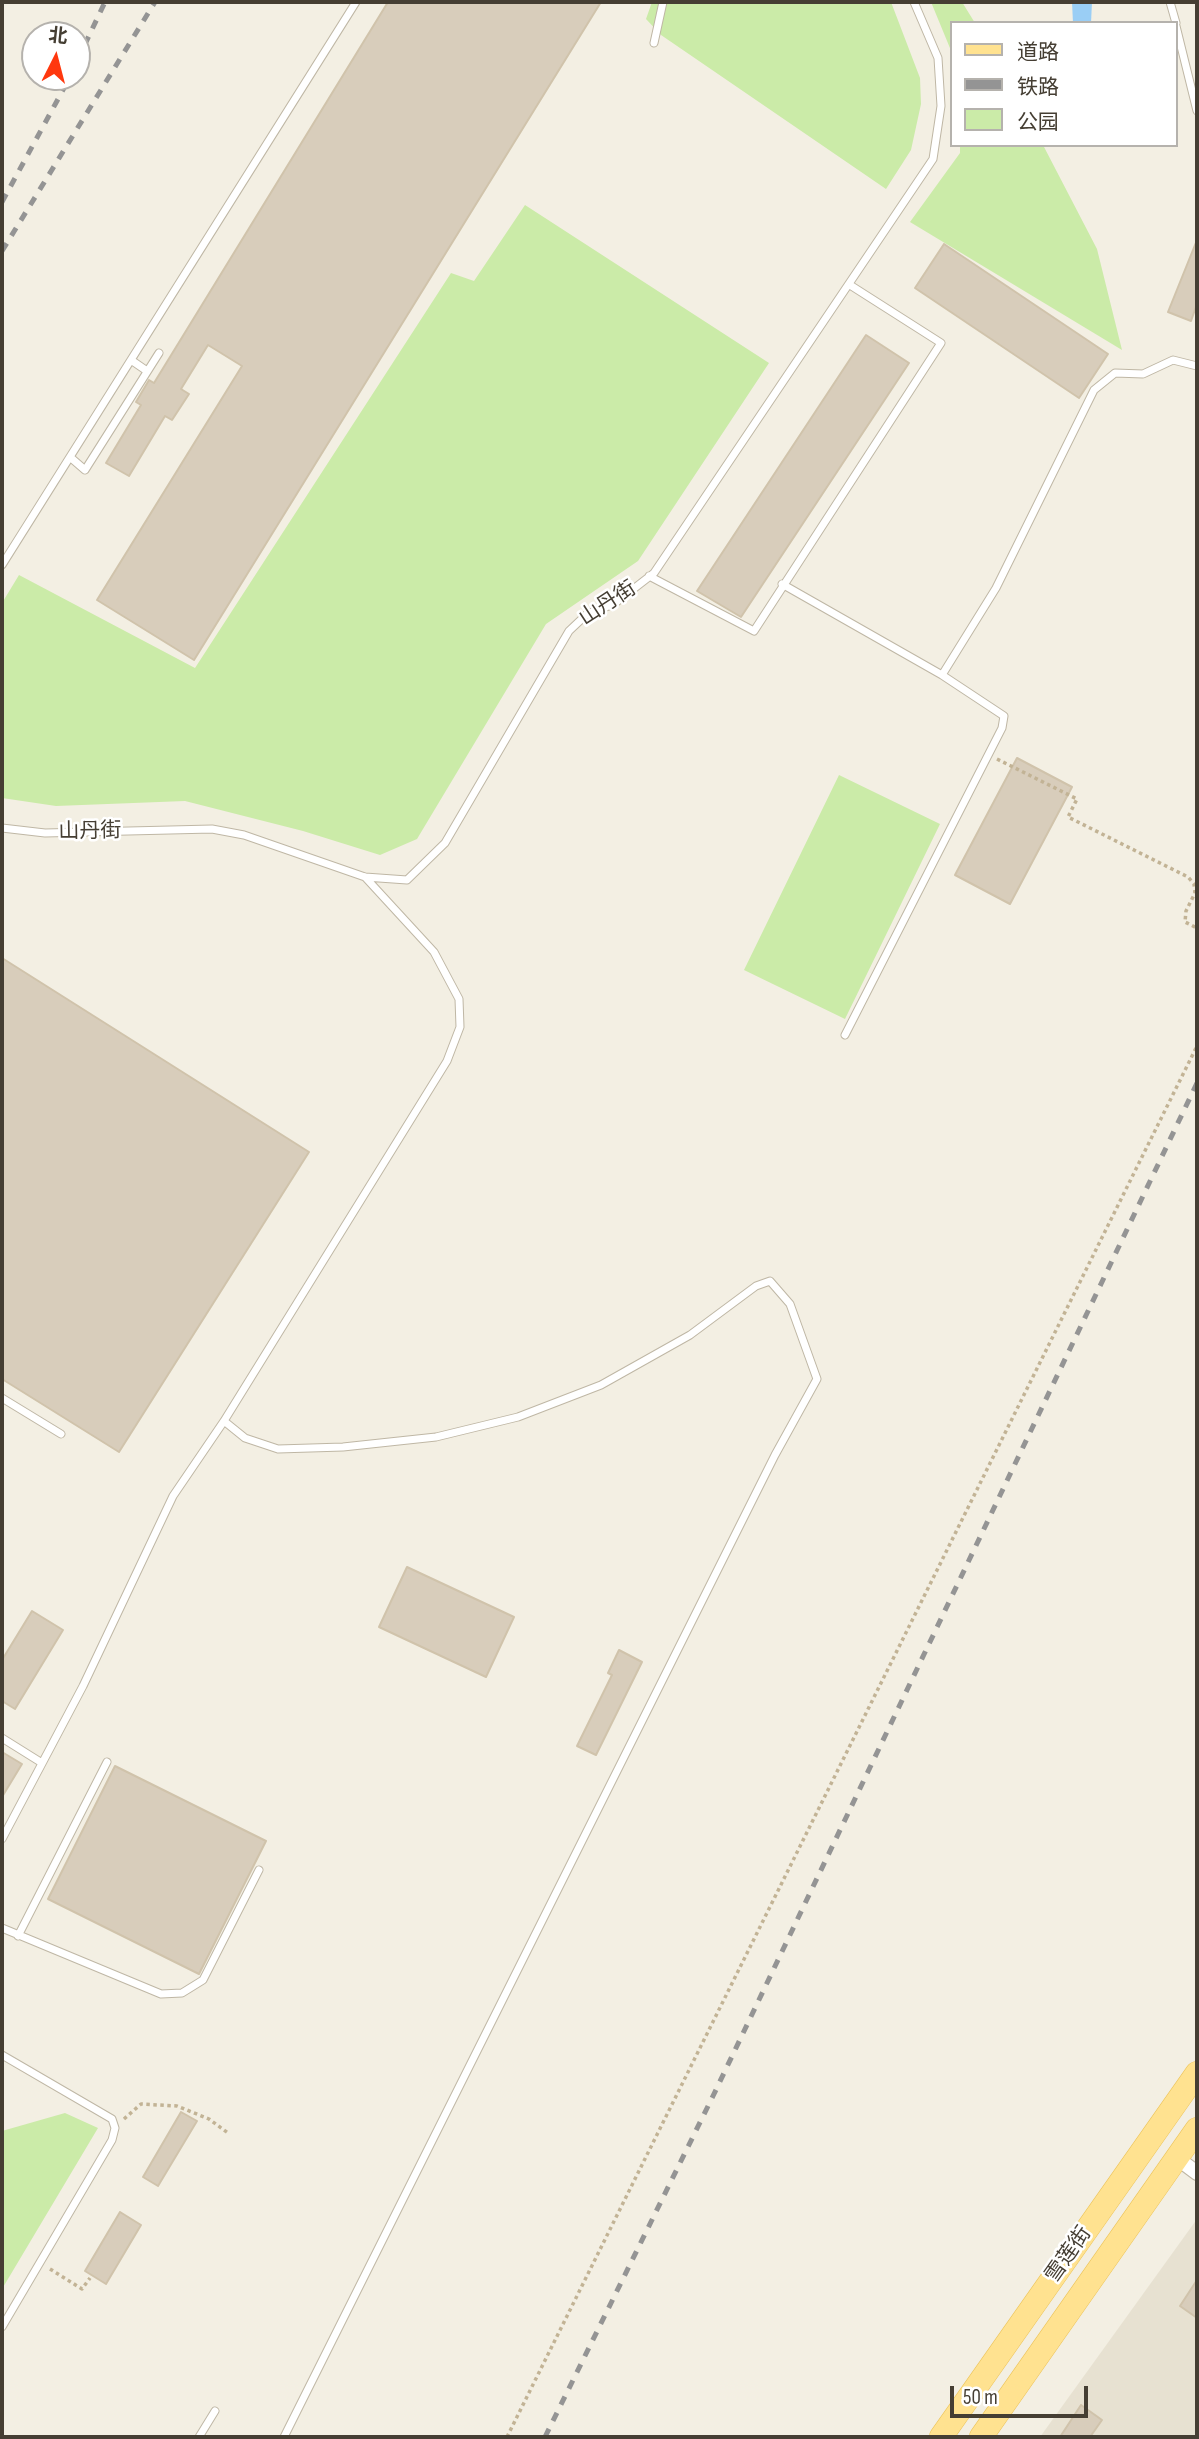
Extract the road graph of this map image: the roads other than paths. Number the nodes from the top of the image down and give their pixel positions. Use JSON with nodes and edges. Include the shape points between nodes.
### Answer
{"nodes":[{"id":1,"x":356,"y":2,"type":"edge"},
{"id":2,"x":663,"y":2,"type":"edge"},
{"id":3,"x":915,"y":2,"type":"edge"},
{"id":4,"x":1170,"y":2,"type":"edge"},
{"id":5,"x":1175,"y":21,"type":"edge"},
{"id":6,"x":1178,"y":32,"type":"edge"},
{"id":7,"x":654,"y":43,"type":"dead end"},
{"id":8,"x":1197,"y":111,"type":"edge"},
{"id":9,"x":850,"y":285,"type":"junction"},
{"id":10,"x":159,"y":353,"type":"dead end"},
{"id":11,"x":131,"y":360,"type":"junction"},
{"id":12,"x":1197,"y":366,"type":"edge"},
{"id":13,"x":147,"y":371,"type":"junction"},
{"id":14,"x":70,"y":457,"type":"junction"},
{"id":15,"x":2,"y":565,"type":"edge"},
{"id":16,"x":649,"y":576,"type":"junction"},
{"id":17,"x":782,"y":584,"type":"junction"},
{"id":18,"x":942,"y":675,"type":"junction"},
{"id":19,"x":2,"y":828,"type":"edge"},
{"id":20,"x":365,"y":877,"type":"junction"},
{"id":21,"x":845,"y":1035,"type":"dead end"},
{"id":22,"x":2,"y":1398,"type":"edge"},
{"id":23,"x":224,"y":1421,"type":"junction"},
{"id":24,"x":61,"y":1434,"type":"dead end"},
{"id":25,"x":2,"y":1738,"type":"edge"},
{"id":26,"x":107,"y":1762,"type":"dead end"},
{"id":27,"x":42,"y":1763,"type":"junction"},
{"id":28,"x":2,"y":1839,"type":"edge"},
{"id":29,"x":259,"y":1870,"type":"dead end"},
{"id":30,"x":2,"y":1928,"type":"edge"},
{"id":31,"x":18,"y":1936,"type":"junction"},
{"id":32,"x":2,"y":2055,"type":"edge"},
{"id":33,"x":1197,"y":2073,"type":"edge"},
{"id":34,"x":1197,"y":2129,"type":"edge"},
{"id":35,"x":1177,"y":2158,"type":"junction"},
{"id":36,"x":1197,"y":2173,"type":"edge"},
{"id":37,"x":2,"y":2327,"type":"edge"},
{"id":38,"x":215,"y":2412,"type":"dead end"},
{"id":39,"x":199,"y":2437,"type":"edge"},
{"id":40,"x":284,"y":2437,"type":"edge"},
{"id":41,"x":941,"y":2437,"type":"edge"},
{"id":42,"x":981,"y":2437,"type":"edge"}],
"edges":[{"from":1,"to":11,"type":"lane"},
{"from":2,"to":7,"type":"lane"},
{"from":3,"to":9,"type":"lane","name":"山丹街","via":[[938,58],[941,106],[933,159]]},
{"from":4,"to":5,"type":"lane"},
{"from":6,"to":8,"type":"lane"},
{"from":9,"to":16,"type":"lane","name":"山丹街"},
{"from":9,"to":17,"type":"lane","via":[[941,343]]},
{"from":10,"to":13,"type":"lane"},
{"from":11,"to":13,"type":"lane"},
{"from":11,"to":14,"type":"lane"},
{"from":12,"to":18,"type":"lane","via":[[1173,360],[1143,373],[1115,373],[1094,390],[996,588]]},
{"from":13,"to":14,"type":"lane","via":[[85,470]]},
{"from":14,"to":15,"type":"lane"},
{"from":16,"to":17,"type":"lane","via":[[754,631]]},
{"from":16,"to":20,"type":"lane","name":"山丹街","via":[[614,604],[587,614],[569,631],[445,843],[407,880]]},
{"from":17,"to":18,"type":"lane"},
{"from":18,"to":21,"type":"lane","via":[[1004,716],[989,755]]},
{"from":19,"to":20,"type":"lane","name":"山丹街","via":[[45,833],[212,829],[244,835]]},
{"from":20,"to":23,"type":"lane","via":[[434,951],[459,999],[460,1027],[447,1061]]},
{"from":22,"to":24,"type":"lane"},
{"from":23,"to":27,"type":"lane","via":[[173,1496]]},
{"from":23,"to":40,"type":"lane","via":[[245,1438],[278,1449],[436,1437],[518,1418],[601,1385],[690,1335],[756,1286],[770,1281],[790,1304],[817,1379]]},
{"from":25,"to":27,"type":"lane"},
{"from":26,"to":31,"type":"lane"},
{"from":27,"to":28,"type":"lane"},
{"from":29,"to":31,"type":"lane","via":[[203,1980],[182,1993],[161,1994]]},
{"from":30,"to":31,"type":"lane"},
{"from":32,"to":37,"type":"lane","via":[[112,2119],[115,2128]]},
{"from":33,"to":41,"type":"main road","name":"雪莲街"},
{"from":34,"to":35,"type":"main road","name":"雪莲街"},
{"from":35,"to":36,"type":"street"},
{"from":35,"to":42,"type":"main road","name":"雪莲街"},
{"from":38,"to":39,"type":"lane"}]}
